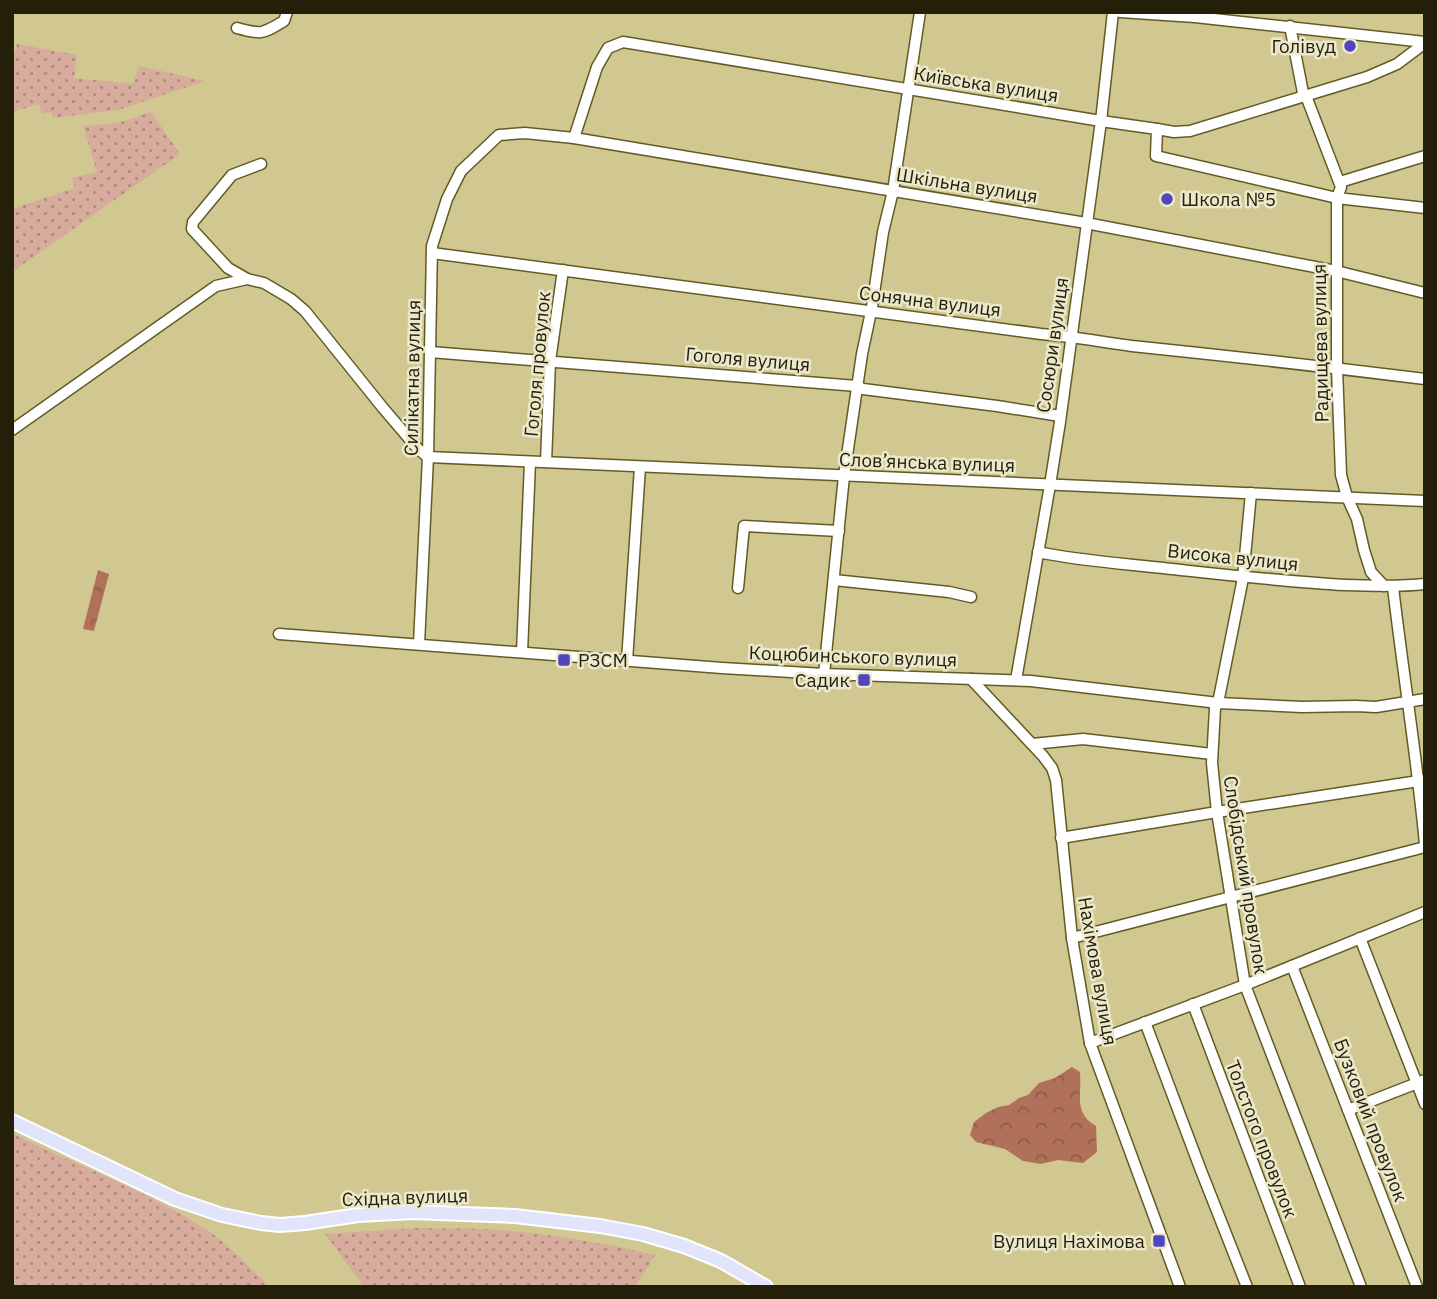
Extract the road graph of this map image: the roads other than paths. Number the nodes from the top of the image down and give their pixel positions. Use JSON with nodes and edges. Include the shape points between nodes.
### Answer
{"nodes":[{"id":1,"x":287,"y":12,"type":"edge"},
{"id":2,"x":920,"y":12,"type":"edge"},
{"id":3,"x":1113,"y":12,"type":"edge"},
{"id":4,"x":1120,"y":12,"type":"edge"},
{"id":5,"x":1290,"y":26,"type":"junction"},
{"id":6,"x":237,"y":28,"type":"dead end"},
{"id":7,"x":1425,"y":43,"type":"edge"},
{"id":8,"x":909,"y":89,"type":"junction"},
{"id":9,"x":1307,"y":96,"type":"junction"},
{"id":10,"x":1101,"y":121,"type":"junction"},
{"id":11,"x":1157,"y":129,"type":"junction"},
{"id":12,"x":499,"y":135,"type":"joint"},
{"id":13,"x":574,"y":138,"type":"junction"},
{"id":14,"x":1425,"y":156,"type":"edge"},
{"id":15,"x":261,"y":164,"type":"dead end"},
{"id":16,"x":1340,"y":182,"type":"junction"},
{"id":17,"x":893,"y":191,"type":"junction"},
{"id":18,"x":1336,"y":198,"type":"junction"},
{"id":19,"x":1425,"y":208,"type":"edge"},
{"id":20,"x":1086,"y":223,"type":"junction"},
{"id":21,"x":432,"y":253,"type":"junction"},
{"id":22,"x":563,"y":270,"type":"junction"},
{"id":23,"x":1336,"y":271,"type":"junction"},
{"id":24,"x":247,"y":279,"type":"junction"},
{"id":25,"x":1425,"y":293,"type":"edge"},
{"id":26,"x":871,"y":311,"type":"junction"},
{"id":27,"x":1071,"y":336,"type":"junction"},
{"id":28,"x":430,"y":352,"type":"junction"},
{"id":29,"x":550,"y":361,"type":"junction"},
{"id":30,"x":1337,"y":368,"type":"junction"},
{"id":31,"x":1425,"y":379,"type":"edge"},
{"id":32,"x":857,"y":386,"type":"junction"},
{"id":33,"x":1060,"y":416,"type":"junction"},
{"id":34,"x":12,"y":430,"type":"edge"},
{"id":35,"x":428,"y":457,"type":"junction"},
{"id":36,"x":530,"y":462,"type":"junction"},
{"id":37,"x":546,"y":462,"type":"junction"},
{"id":38,"x":640,"y":467,"type":"junction"},
{"id":39,"x":844,"y":476,"type":"junction"},
{"id":40,"x":1050,"y":485,"type":"junction"},
{"id":41,"x":1251,"y":493,"type":"junction"},
{"id":42,"x":1347,"y":497,"type":"junction"},
{"id":43,"x":1425,"y":500,"type":"edge"},
{"id":44,"x":839,"y":531,"type":"junction"},
{"id":45,"x":1038,"y":552,"type":"junction"},
{"id":46,"x":1243,"y":578,"type":"junction"},
{"id":47,"x":834,"y":580,"type":"junction"},
{"id":48,"x":1425,"y":584,"type":"edge"},
{"id":49,"x":1388,"y":587,"type":"junction"},
{"id":50,"x":738,"y":588,"type":"dead end"},
{"id":51,"x":971,"y":597,"type":"dead end"},
{"id":52,"x":279,"y":634,"type":"dead end"},
{"id":53,"x":419,"y":644,"type":"junction"},
{"id":54,"x":522,"y":652,"type":"junction"},
{"id":55,"x":627,"y":661,"type":"junction"},
{"id":56,"x":824,"y":674,"type":"junction"},
{"id":57,"x":971,"y":679,"type":"junction"},
{"id":58,"x":1016,"y":680,"type":"junction"},
{"id":59,"x":1425,"y":699,"type":"edge"},
{"id":60,"x":1407,"y":702,"type":"junction"},
{"id":61,"x":1218,"y":703,"type":"junction"},
{"id":62,"x":1032,"y":744,"type":"junction"},
{"id":63,"x":1212,"y":754,"type":"junction"},
{"id":64,"x":1422,"y":780,"type":"edge"},
{"id":65,"x":1217,"y":812,"type":"junction"},
{"id":66,"x":1424,"y":822,"type":"edge"},
{"id":67,"x":1061,"y":838,"type":"junction"},
{"id":68,"x":1425,"y":846,"type":"edge"},
{"id":69,"x":1232,"y":898,"type":"junction"},
{"id":70,"x":1425,"y":912,"type":"edge"},
{"id":71,"x":1072,"y":938,"type":"junction"},
{"id":72,"x":1360,"y":938,"type":"junction"},
{"id":73,"x":1292,"y":966,"type":"junction"},
{"id":74,"x":1245,"y":985,"type":"junction"},
{"id":75,"x":1193,"y":1004,"type":"junction"},
{"id":76,"x":1145,"y":1022,"type":"junction"},
{"id":77,"x":1090,"y":1043,"type":"junction"},
{"id":78,"x":1421,"y":1082,"type":"edge"},
{"id":79,"x":1425,"y":1104,"type":"edge"},
{"id":80,"x":1348,"y":1110,"type":"junction"},
{"id":81,"x":12,"y":1121,"type":"edge"},
{"id":82,"x":766,"y":1287,"type":"edge"},
{"id":83,"x":1180,"y":1287,"type":"edge"},
{"id":84,"x":1247,"y":1287,"type":"edge"},
{"id":85,"x":1300,"y":1287,"type":"edge"},
{"id":86,"x":1361,"y":1287,"type":"edge"},
{"id":87,"x":1417,"y":1287,"type":"edge"}],
"edges":[{"from":1,"to":6,"type":"street","via":[[284,21],[265,32]]},
{"from":2,"to":8,"type":"street"},
{"from":3,"to":10,"type":"street","name":"Сосюри вулиця"},
{"from":4,"to":5,"type":"street"},
{"from":5,"to":7,"type":"street"},
{"from":5,"to":9,"type":"street"},
{"from":7,"to":9,"type":"street","name":"Київська вулиця","via":[[1397,64]]},
{"from":8,"to":10,"type":"street","name":"Київська вулиця"},
{"from":8,"to":13,"type":"street","name":"Київська вулиця","via":[[623,42],[608,47],[597,67]]},
{"from":8,"to":17,"type":"street"},
{"from":9,"to":11,"type":"street","name":"Київська вулиця","via":[[1190,131]]},
{"from":9,"to":16,"type":"street"},
{"from":10,"to":11,"type":"street","name":"Київська вулиця"},
{"from":10,"to":20,"type":"street","name":"Сосюри вулиця"},
{"from":11,"to":18,"type":"street","via":[[1156,156]]},
{"from":12,"to":13,"type":"street","name":"Шкільна вулиця"},
{"from":12,"to":21,"type":"street","name":"Силікатна вулиця","via":[[461,171],[447,199]]},
{"from":13,"to":17,"type":"street","name":"Шкільна вулиця"},
{"from":14,"to":16,"type":"street"},
{"from":15,"to":24,"type":"street","via":[[232,175],[192,229],[228,268]]},
{"from":16,"to":18,"type":"street","name":"Радищева вулиця"},
{"from":17,"to":20,"type":"street","name":"Шкільна вулиця"},
{"from":17,"to":26,"type":"street"},
{"from":18,"to":19,"type":"street"},
{"from":18,"to":23,"type":"street","name":"Радищева вулиця"},
{"from":20,"to":23,"type":"street","name":"Шкільна вулиця"},
{"from":20,"to":27,"type":"street","name":"Сосюри вулиця"},
{"from":21,"to":22,"type":"street","name":"Сонячна вулиця"},
{"from":21,"to":28,"type":"street","name":"Силікатна вулиця"},
{"from":22,"to":26,"type":"street","name":"Сонячна вулиця"},
{"from":22,"to":29,"type":"street","name":"Гоголя провулок"},
{"from":23,"to":25,"type":"street","name":"Шкільна вулиця"},
{"from":23,"to":30,"type":"street","name":"Радищева вулиця"},
{"from":24,"to":34,"type":"street","via":[[216,286]]},
{"from":24,"to":35,"type":"street","via":[[264,283],[305,312]]},
{"from":26,"to":27,"type":"street","name":"Сонячна вулиця"},
{"from":26,"to":32,"type":"street"},
{"from":27,"to":30,"type":"street","name":"Сонячна вулиця"},
{"from":27,"to":33,"type":"street","name":"Сосюри вулиця"},
{"from":28,"to":29,"type":"street","name":"Гоголя вулиця"},
{"from":28,"to":35,"type":"street","name":"Силікатна вулиця"},
{"from":29,"to":32,"type":"street","name":"Гоголя вулиця"},
{"from":29,"to":37,"type":"street","name":"Гоголя провулок"},
{"from":30,"to":31,"type":"street","name":"Сонячна вулиця"},
{"from":30,"to":42,"type":"street","name":"Радищева вулиця","via":[[1341,475]]},
{"from":32,"to":33,"type":"street","name":"Гоголя вулиця"},
{"from":32,"to":39,"type":"street"},
{"from":33,"to":40,"type":"street","name":"Сосюри вулиця"},
{"from":35,"to":36,"type":"street","name":"Слов’янська вулиця"},
{"from":35,"to":53,"type":"street","name":"Силікатна вулиця"},
{"from":36,"to":37,"type":"street","name":"Слов’янська вулиця"},
{"from":36,"to":54,"type":"street","name":"Гоголя провулок"},
{"from":37,"to":38,"type":"street","name":"Слов’янська вулиця"},
{"from":38,"to":39,"type":"street","name":"Слов’янська вулиця"},
{"from":38,"to":55,"type":"street"},
{"from":39,"to":40,"type":"street","name":"Слов’янська вулиця"},
{"from":39,"to":44,"type":"street"},
{"from":40,"to":41,"type":"street","name":"Слов’янська вулиця"},
{"from":40,"to":45,"type":"street","name":"Сосюри вулиця"},
{"from":41,"to":42,"type":"street","name":"Слов’янська вулиця"},
{"from":41,"to":46,"type":"street","name":"Слобідський провулок"},
{"from":42,"to":43,"type":"street","name":"Слов’янська вулиця"},
{"from":42,"to":49,"type":"street","name":"Радищева вулиця","via":[[1371,572]]},
{"from":44,"to":47,"type":"street"},
{"from":44,"to":50,"type":"street","via":[[744,526]]},
{"from":45,"to":46,"type":"street","name":"Висока вулиця"},
{"from":45,"to":58,"type":"street","name":"Сосюри вулиця"},
{"from":46,"to":49,"type":"street","name":"Висока вулиця"},
{"from":46,"to":61,"type":"street","name":"Слобідський провулок"},
{"from":47,"to":51,"type":"street"},
{"from":47,"to":56,"type":"street"},
{"from":48,"to":49,"type":"street","name":"Висока вулиця"},
{"from":49,"to":60,"type":"street","name":"Радищева вулиця"},
{"from":52,"to":53,"type":"street","name":"Коцюбинського вулиця"},
{"from":53,"to":54,"type":"street","name":"Коцюбинського вулиця"},
{"from":54,"to":55,"type":"street","name":"Коцюбинського вулиця"},
{"from":55,"to":56,"type":"street","name":"Коцюбинського вулиця"},
{"from":56,"to":57,"type":"street","name":"Коцюбинського вулиця"},
{"from":57,"to":58,"type":"street","name":"Коцюбинського вулиця"},
{"from":57,"to":62,"type":"street","name":"Нахімова вулиця"},
{"from":58,"to":61,"type":"street","name":"Коцюбинського вулиця"},
{"from":59,"to":60,"type":"street","name":"Коцюбинського вулиця"},
{"from":60,"to":61,"type":"street","name":"Коцюбинського вулиця","via":[[1376,707]]},
{"from":60,"to":64,"type":"street","name":"Радищева вулиця"},
{"from":61,"to":63,"type":"street","name":"Слобідський провулок"},
{"from":62,"to":63,"type":"street","via":[[1083,739]]},
{"from":62,"to":67,"type":"street","name":"Нахімова вулиця","via":[[1056,780]]},
{"from":63,"to":65,"type":"street","name":"Слобідський провулок"},
{"from":64,"to":65,"type":"street"},
{"from":64,"to":66,"type":"street","name":"Радищева вулиця"},
{"from":65,"to":67,"type":"street"},
{"from":65,"to":69,"type":"street","name":"Слобідський провулок"},
{"from":66,"to":68,"type":"street","name":"Радищева вулиця"},
{"from":67,"to":71,"type":"street","name":"Нахімова вулиця"},
{"from":68,"to":69,"type":"street"},
{"from":69,"to":71,"type":"street"},
{"from":69,"to":74,"type":"street","name":"Слобідський провулок"},
{"from":70,"to":72,"type":"street"},
{"from":71,"to":77,"type":"street","name":"Нахімова вулиця"},
{"from":72,"to":73,"type":"street"},
{"from":72,"to":78,"type":"street"},
{"from":73,"to":74,"type":"street"},
{"from":73,"to":80,"type":"street","name":"Бузковий провулок"},
{"from":74,"to":75,"type":"street"},
{"from":74,"to":86,"type":"street","name":"Слобідський провулок"},
{"from":75,"to":76,"type":"street"},
{"from":75,"to":85,"type":"street","name":"Толстого провулок"},
{"from":76,"to":77,"type":"street"},
{"from":76,"to":84,"type":"street"},
{"from":77,"to":83,"type":"street","name":"Нахімова вулиця"},
{"from":78,"to":79,"type":"street"},
{"from":78,"to":80,"type":"street"},
{"from":80,"to":87,"type":"street","name":"Бузковий провулок"},
{"from":81,"to":82,"type":"main road","name":"Східна вулиця","via":[[175,1199],[222,1215],[280,1225],[413,1212],[515,1216],[600,1226],[684,1246]]}]}
